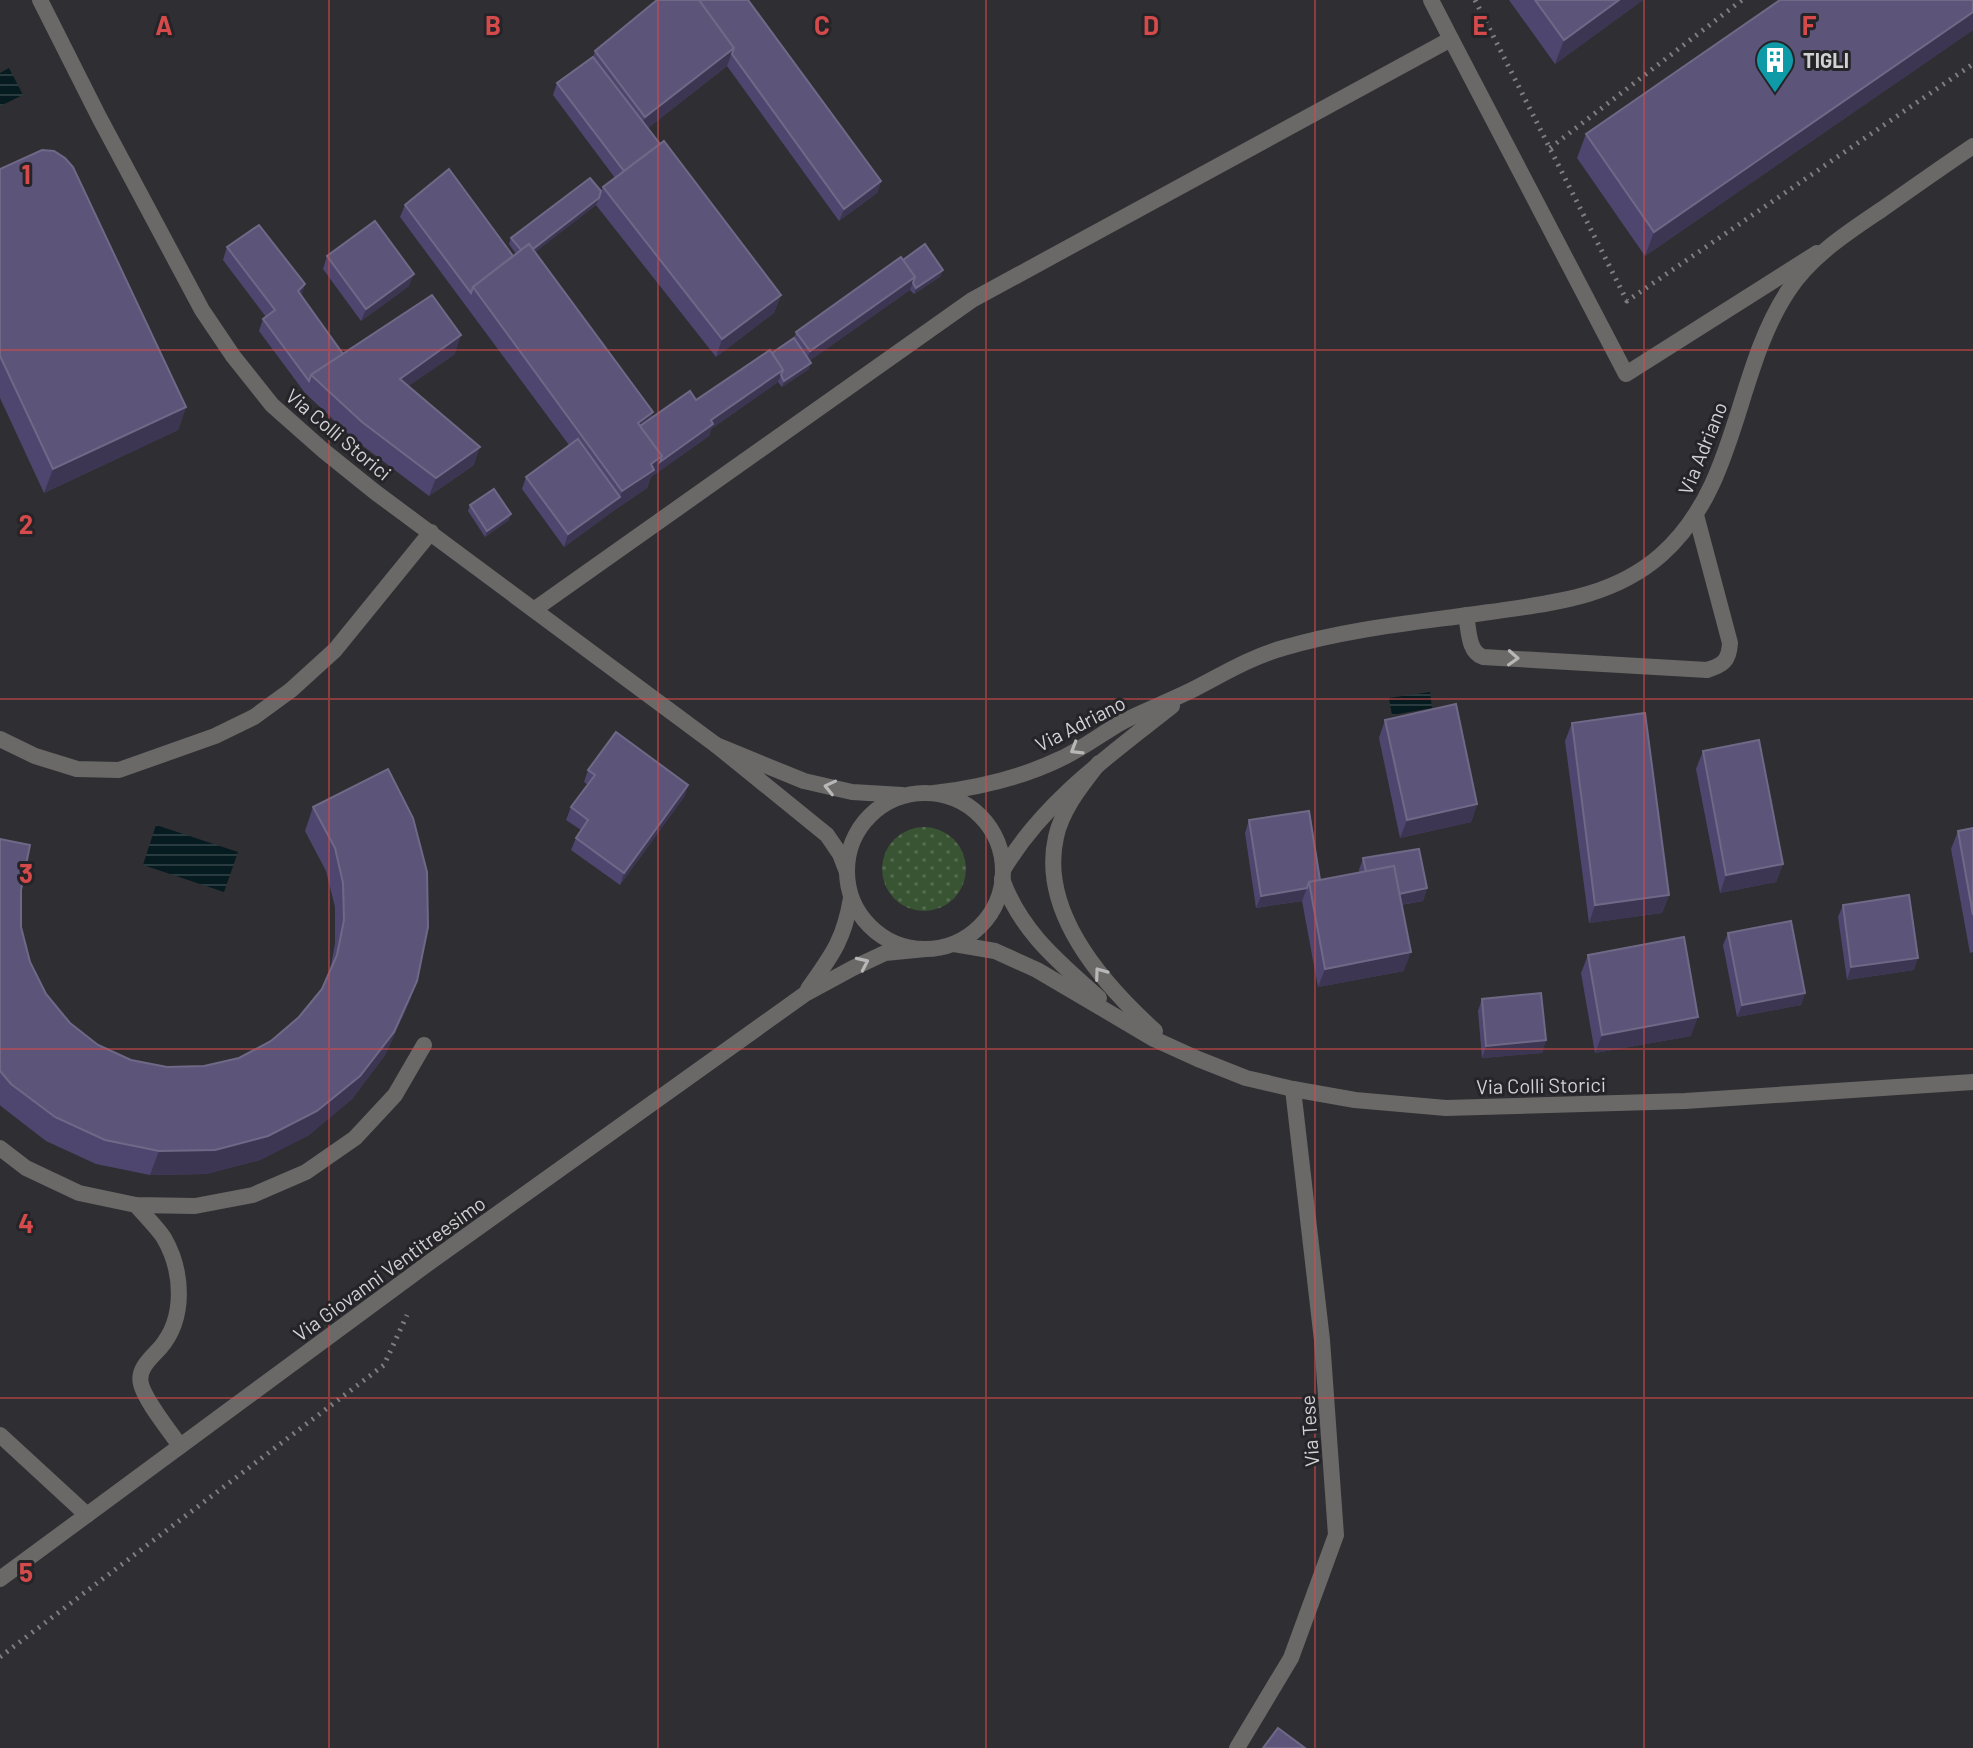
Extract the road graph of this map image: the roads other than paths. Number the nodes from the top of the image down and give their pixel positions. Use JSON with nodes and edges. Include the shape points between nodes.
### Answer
{"nodes":[{"id":1,"x":40,"y":0,"type":"edge"},
{"id":2,"x":1431,"y":0,"type":"edge"},
{"id":3,"x":1451,"y":39,"type":"junction"},
{"id":4,"x":1973,"y":146,"type":"edge"},
{"id":5,"x":1845,"y":235,"type":"junction"},
{"id":6,"x":1696,"y":515,"type":"junction"},
{"id":7,"x":431,"y":532,"type":"junction"},
{"id":8,"x":535,"y":609,"type":"junction"},
{"id":9,"x":1466,"y":615,"type":"junction"},
{"id":10,"x":1195,"y":688,"type":"junction"},
{"id":11,"x":0,"y":739,"type":"edge"},
{"id":12,"x":716,"y":745,"type":"junction"},
{"id":13,"x":1099,"y":763,"type":"junction"},
{"id":14,"x":934,"y":793,"type":"junction"},
{"id":15,"x":907,"y":795,"type":"junction"},
{"id":16,"x":847,"y":872,"type":"junction"},
{"id":17,"x":1003,"y":875,"type":"junction"},
{"id":18,"x":851,"y":898,"type":"junction"},
{"id":19,"x":954,"y":944,"type":"junction"},
{"id":20,"x":926,"y":949,"type":"junction"},
{"id":21,"x":805,"y":994,"type":"junction"},
{"id":22,"x":1124,"y":1021,"type":"junction"},
{"id":23,"x":424,"y":1045,"type":"dead end"},
{"id":24,"x":1174,"y":1049,"type":"junction"},
{"id":25,"x":1973,"y":1082,"type":"edge"},
{"id":26,"x":1293,"y":1089,"type":"junction"},
{"id":27,"x":0,"y":1148,"type":"edge"},
{"id":28,"x":136,"y":1205,"type":"junction"},
{"id":29,"x":0,"y":1435,"type":"edge"},
{"id":30,"x":180,"y":1446,"type":"junction"},
{"id":31,"x":87,"y":1515,"type":"junction"},
{"id":32,"x":0,"y":1579,"type":"edge"},
{"id":33,"x":1237,"y":1748,"type":"edge"}],
"edges":[{"from":1,"to":7,"type":"street","name":"Via Colli Storici","via":[[202,310],[233,356],[272,405]]},
{"from":2,"to":3,"type":"street"},
{"from":3,"to":5,"type":"street","via":[[1626,374]]},
{"from":3,"to":8,"type":"street","via":[[972,300]]},
{"from":4,"to":5,"type":"street","name":"Via Adriano"},
{"from":5,"to":6,"type":"street","name":"Via Adriano","via":[[1811,262],[1772,320],[1725,455]]},
{"from":6,"to":9,"type":"street","name":"Via Adriano","via":[[1661,555],[1598,592]]},
{"from":9,"to":6,"type":"street","one_way":true,"via":[[1472,649],[1483,657],[1707,670],[1725,661],[1730,643]]},
{"from":7,"to":8,"type":"street","name":"Via Colli Storici"},
{"from":7,"to":11,"type":"street","via":[[335,650],[254,717],[215,736],[119,770],[77,769]]},
{"from":8,"to":12,"type":"street","name":"Via Colli Storici"},
{"from":9,"to":10,"type":"street","name":"Via Adriano","via":[[1282,648]]},
{"from":10,"to":13,"type":"street","name":"Via Adriano"},
{"from":10,"to":14,"type":"street","name":"Via Adriano","one_way":true,"via":[[1059,760],[976,787]]},
{"from":15,"to":12,"type":"street","name":"Via Colli Storici","one_way":true,"via":[[852,792],[804,781]]},
{"from":12,"to":16,"type":"street","name":"Via Colli Storici","via":[[827,835]]},
{"from":13,"to":17,"type":"street","name":"Via Adriano","via":[[1047,811],[1016,848]]},
{"from":24,"to":13,"type":"street","one_way":true,"via":[[1103,979],[1062,909],[1054,883],[1056,834],[1079,788]]},
{"from":14,"to":15,"type":"street","name":"Via Colli Storici"},
{"from":14,"to":17,"type":"street","name":"Via Colli Storici","via":[[956,799],[990,827]]},
{"from":15,"to":16,"type":"street","name":"Via Colli Storici","via":[[883,805],[864,823],[851,846]]},
{"from":16,"to":18,"type":"street","name":"Via Colli Storici"},
{"from":17,"to":19,"type":"street","name":"Via Colli Storici","via":[[998,900],[987,918]]},
{"from":17,"to":22,"type":"street","name":"Via Colli Storici","via":[[1021,920]]},
{"from":18,"to":20,"type":"street","name":"Via Colli Storici","via":[[862,919],[881,936]]},
{"from":18,"to":21,"type":"street","name":"Via Giovanni Ventitreesimo","via":[[836,949]]},
{"from":19,"to":20,"type":"street","name":"Via Colli Storici"},
{"from":19,"to":22,"type":"street","name":"Via Colli Storici","via":[[995,951],[1037,970]]},
{"from":21,"to":20,"type":"street","name":"Via Giovanni Ventitreesimo","one_way":true,"via":[[885,953]]},
{"from":21,"to":30,"type":"street","name":"Via Giovanni Ventitreesimo"},
{"from":22,"to":24,"type":"street","name":"Via Colli Storici"},
{"from":23,"to":28,"type":"street","via":[[385,1106],[355,1138],[306,1172],[253,1195],[195,1206]]},
{"from":24,"to":26,"type":"street","name":"Via Colli Storici","via":[[1246,1078]]},
{"from":25,"to":26,"type":"street","name":"Via Colli Storici","via":[[1685,1101],[1446,1108]]},
{"from":26,"to":33,"type":"street","name":"Via Tese","via":[[1322,1340],[1336,1535],[1291,1658]]},
{"from":27,"to":28,"type":"street","via":[[26,1168],[79,1193]]},
{"from":28,"to":30,"type":"street","via":[[163,1237],[175,1263],[175,1319],[140,1377],[145,1395]]},
{"from":29,"to":31,"type":"street"},
{"from":30,"to":31,"type":"street","name":"Via Giovanni Ventitreesimo"},
{"from":31,"to":32,"type":"street","name":"Via Giovanni Ventitreesimo"}]}
